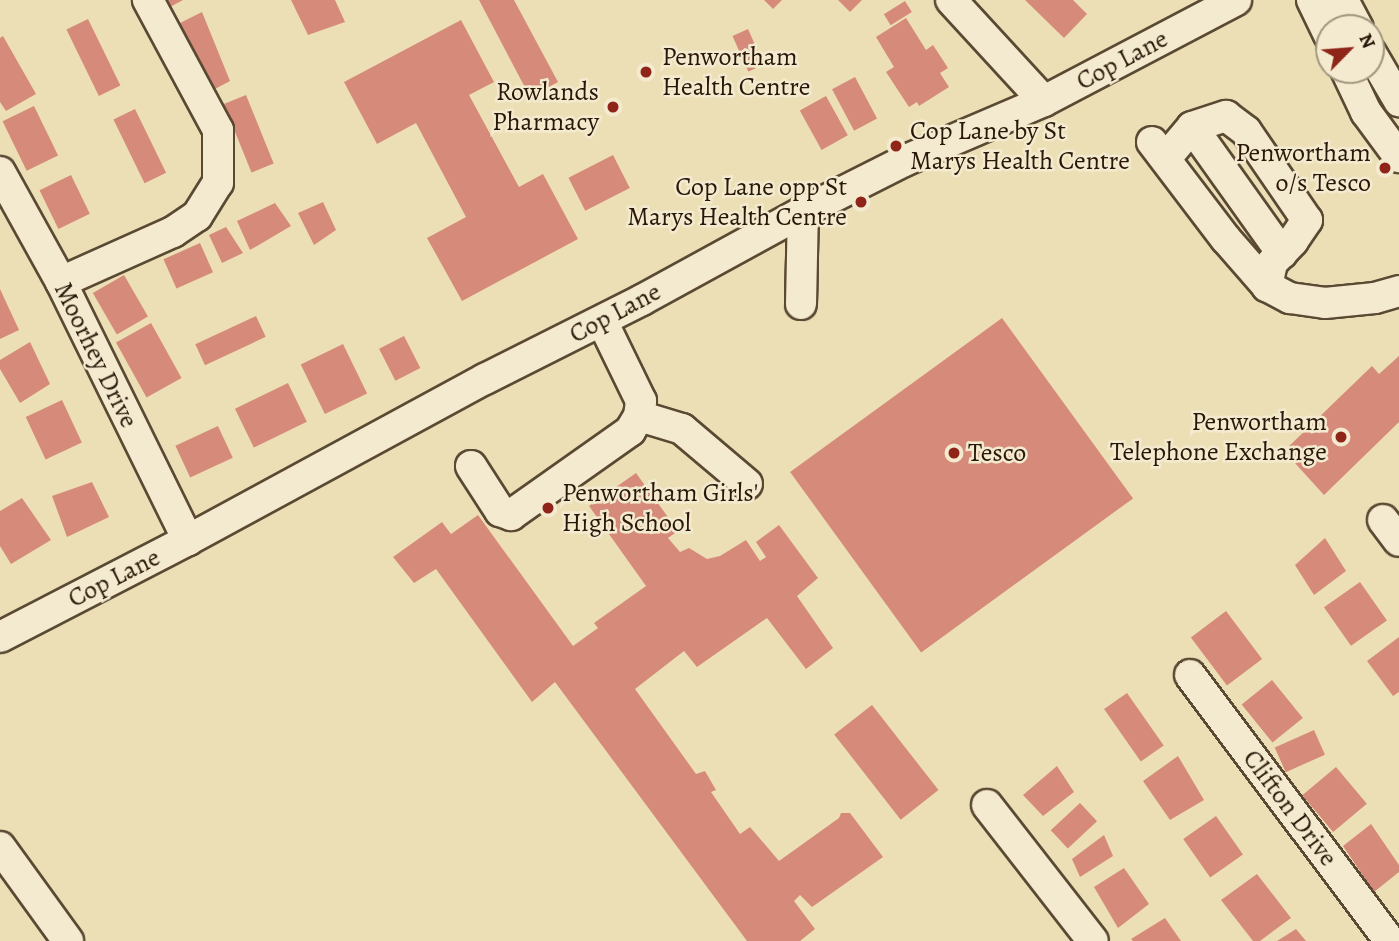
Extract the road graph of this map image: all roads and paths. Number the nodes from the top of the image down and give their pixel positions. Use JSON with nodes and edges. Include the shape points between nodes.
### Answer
{"nodes":[{"id":1,"x":148,"y":0,"type":"edge"},
{"id":2,"x":951,"y":0,"type":"edge"},
{"id":3,"x":1236,"y":0,"type":"edge"},
{"id":4,"x":1385,"y":77,"type":"edge"},
{"id":5,"x":1353,"y":84,"type":"edge"},
{"id":6,"x":1044,"y":101,"type":"junction"},
{"id":7,"x":1399,"y":101,"type":"edge"},
{"id":8,"x":1192,"y":127,"type":"junction"},
{"id":9,"x":1399,"y":157,"type":"edge"},
{"id":10,"x":0,"y":172,"type":"edge"},
{"id":11,"x":803,"y":212,"type":"junction"},
{"id":12,"x":1282,"y":253,"type":"junction"},
{"id":13,"x":61,"y":282,"type":"junction"},
{"id":14,"x":1266,"y":286,"type":"junction"},
{"id":15,"x":1399,"y":292,"type":"edge"},
{"id":16,"x":801,"y":304,"type":"dead end"},
{"id":17,"x":602,"y":321,"type":"junction"},
{"id":18,"x":639,"y":416,"type":"junction"},
{"id":19,"x":471,"y":466,"type":"dead end"},
{"id":20,"x":747,"y":484,"type":"dead end"},
{"id":21,"x":188,"y":540,"type":"junction"},
{"id":22,"x":0,"y":637,"type":"edge"},
{"id":23,"x":1190,"y":675,"type":"dead end"},
{"id":24,"x":987,"y":805,"type":"dead end"},
{"id":25,"x":0,"y":847,"type":"edge"},
{"id":26,"x":68,"y":941,"type":"edge"},
{"id":27,"x":1093,"y":941,"type":"edge"},
{"id":28,"x":1390,"y":941,"type":"edge"}],
"edges":[{"from":1,"to":13,"type":"street","via":[[218,130],[218,183],[197,216],[173,232]]},
{"from":2,"to":6,"type":"street"},
{"from":3,"to":6,"type":"street","name":"Cop Lane"},
{"from":4,"to":7,"type":"street"},
{"from":5,"to":9,"type":"street","via":[[1366,112]]},
{"from":6,"to":11,"type":"street","name":"Cop Lane","via":[[904,161]]},
{"from":8,"to":12,"type":"street"},
{"from":8,"to":12,"type":"street","via":[[1226,116],[1246,131],[1278,174],[1307,220]]},
{"from":8,"to":14,"type":"street","via":[[1159,150]]},
{"from":10,"to":13,"type":"street","name":"Moorhey Drive"},
{"from":11,"to":16,"type":"street"},
{"from":11,"to":17,"type":"street","name":"Cop Lane"},
{"from":12,"to":14,"type":"street","via":[[1272,263]]},
{"from":13,"to":21,"type":"street","name":"Moorhey Drive"},
{"from":14,"to":15,"type":"street","via":[[1290,298],[1325,303]]},
{"from":17,"to":18,"type":"street","via":[[641,401]]},
{"from":17,"to":21,"type":"street","name":"Cop Lane"},
{"from":18,"to":19,"type":"street","via":[[630,431],[511,515],[500,511]]},
{"from":18,"to":20,"type":"street","via":[[682,429]]},
{"from":21,"to":22,"type":"street","name":"Cop Lane"},
{"from":23,"to":28,"type":"street","name":"Clifton Drive"},
{"from":24,"to":27,"type":"street"},
{"from":25,"to":26,"type":"street"}]}
